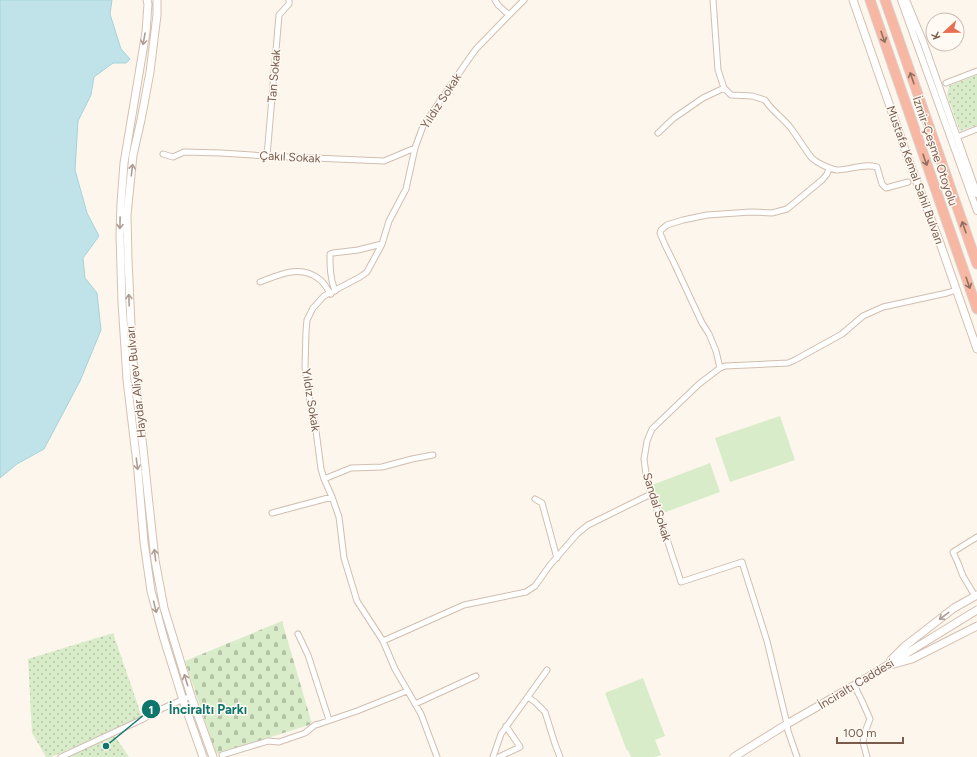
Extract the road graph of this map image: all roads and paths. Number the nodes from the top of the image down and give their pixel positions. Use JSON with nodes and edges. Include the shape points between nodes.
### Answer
{"nodes":[{"id":1,"x":147,"y":0,"type":"edge"},
{"id":2,"x":157,"y":0,"type":"edge"},
{"id":3,"x":289,"y":0,"type":"edge"},
{"id":4,"x":495,"y":0,"type":"edge"},
{"id":5,"x":524,"y":0,"type":"edge"},
{"id":6,"x":714,"y":0,"type":"edge"},
{"id":7,"x":853,"y":0,"type":"edge"},
{"id":8,"x":870,"y":0,"type":"edge"},
{"id":9,"x":885,"y":0,"type":"edge"},
{"id":10,"x":901,"y":0,"type":"edge"},
{"id":11,"x":906,"y":0,"type":"edge"},
{"id":12,"x":509,"y":15,"type":"junction"},
{"id":13,"x":977,"y":71,"type":"edge"},
{"id":14,"x":946,"y":83,"type":"dead end"},
{"id":15,"x":724,"y":88,"type":"junction"},
{"id":16,"x":977,"y":129,"type":"edge"},
{"id":17,"x":658,"y":133,"type":"dead end"},
{"id":18,"x":957,"y":137,"type":"junction"},
{"id":19,"x":415,"y":148,"type":"junction"},
{"id":20,"x":163,"y":154,"type":"dead end"},
{"id":21,"x":267,"y":156,"type":"junction"},
{"id":22,"x":829,"y":168,"type":"junction"},
{"id":23,"x":908,"y":182,"type":"dead end"},
{"id":24,"x":977,"y":194,"type":"edge"},
{"id":25,"x":977,"y":211,"type":"edge"},
{"id":26,"x":382,"y":244,"type":"junction"},
{"id":27,"x":977,"y":264,"type":"edge"},
{"id":28,"x":260,"y":282,"type":"dead end"},
{"id":29,"x":956,"y":290,"type":"junction"},
{"id":30,"x":333,"y":292,"type":"junction"},
{"id":31,"x":977,"y":309,"type":"edge"},
{"id":32,"x":977,"y":349,"type":"edge"},
{"id":33,"x":720,"y":368,"type":"junction"},
{"id":34,"x":433,"y":455,"type":"dead end"},
{"id":35,"x":324,"y":479,"type":"junction"},
{"id":36,"x":651,"y":494,"type":"junction"},
{"id":37,"x":332,"y":497,"type":"junction"},
{"id":38,"x":535,"y":499,"type":"dead end"},
{"id":39,"x":272,"y":513,"type":"dead end"},
{"id":40,"x":977,"y":537,"type":"edge"},
{"id":41,"x":556,"y":558,"type":"junction"},
{"id":42,"x":976,"y":596,"type":"edge"},
{"id":43,"x":977,"y":610,"type":"edge"},
{"id":44,"x":977,"y":626,"type":"edge"},
{"id":45,"x":298,"y":634,"type":"dead end"},
{"id":46,"x":383,"y":641,"type":"junction"},
{"id":47,"x":884,"y":667,"type":"junction"},
{"id":48,"x":547,"y":670,"type":"dead end"},
{"id":49,"x":476,"y":676,"type":"dead end"},
{"id":50,"x":855,"y":685,"type":"junction"},
{"id":51,"x":407,"y":691,"type":"junction"},
{"id":52,"x":191,"y":696,"type":"junction"},
{"id":53,"x":528,"y":697,"type":"junction"},
{"id":54,"x":183,"y":700,"type":"junction"},
{"id":55,"x":415,"y":704,"type":"junction"},
{"id":56,"x":330,"y":720,"type":"junction"},
{"id":57,"x":787,"y":724,"type":"junction"},
{"id":58,"x":506,"y":726,"type":"junction"},
{"id":59,"x":512,"y":754,"type":"edge"},
{"id":60,"x":222,"y":755,"type":"dead end"},
{"id":61,"x":61,"y":757,"type":"edge"},
{"id":62,"x":203,"y":757,"type":"edge"},
{"id":63,"x":212,"y":757,"type":"edge"},
{"id":64,"x":438,"y":757,"type":"edge"},
{"id":65,"x":493,"y":757,"type":"edge"},
{"id":66,"x":499,"y":757,"type":"edge"},
{"id":67,"x":560,"y":757,"type":"edge"},
{"id":68,"x":734,"y":757,"type":"edge"},
{"id":69,"x":797,"y":757,"type":"edge"},
{"id":70,"x":868,"y":757,"type":"edge"}],
"edges":[{"from":1,"to":54,"type":"main road","name":"Haydar Aliyev Bulvarı","one_way":true,"via":[[146,32],[123,169],[120,203],[126,380],[151,591]]},
{"from":52,"to":2,"type":"main road","name":"Haydar Aliyev Bulvarı","one_way":true,"via":[[164,608],[155,560],[134,373],[130,311],[130,179],[150,72]]},
{"from":3,"to":21,"type":"street","name":"Tan Sokak","via":[[289,4],[279,15]]},
{"from":4,"to":12,"type":"street"},
{"from":5,"to":12,"type":"street","name":"Yıldız Sokak"},
{"from":6,"to":15,"type":"street","via":[[718,70]]},
{"from":7,"to":29,"type":"main road","name":"Mustafa Kemal Sahil Bulvarı"},
{"from":8,"to":31,"type":"highway","name":"İzmir-Çeşme Otoyolu","one_way":true},
{"from":27,"to":9,"type":"highway","name":"İzmir-Çeşme Otoyolu","one_way":true},
{"from":10,"to":25,"type":"street"},
{"from":11,"to":18,"type":"street"},
{"from":12,"to":19,"type":"street","name":"Yıldız Sokak","via":[[466,63],[423,126]]},
{"from":13,"to":14,"type":"street"},
{"from":15,"to":17,"type":"street","via":[[703,98],[674,118]]},
{"from":15,"to":22,"type":"street","via":[[731,95],[752,96],[765,100],[790,127],[812,158]]},
{"from":16,"to":18,"type":"street"},
{"from":18,"to":24,"type":"street"},
{"from":19,"to":21,"type":"street","name":"Çakıl Sokak","via":[[384,161]]},
{"from":19,"to":26,"type":"street","name":"Yıldız Sokak","via":[[406,189],[389,222]]},
{"from":20,"to":21,"type":"street","name":"Çakıl Sokak","via":[[173,157],[184,152]]},
{"from":22,"to":23,"type":"street","via":[[837,170],[867,165],[877,167],[882,184],[886,188]]},
{"from":22,"to":33,"type":"street","via":[[822,180],[787,209],[772,213],[707,215],[667,225],[661,230],[664,245],[709,334]]},
{"from":26,"to":30,"type":"street","name":"Yıldız Sokak","via":[[367,272]]},
{"from":26,"to":30,"type":"street","via":[[330,254]]},
{"from":28,"to":30,"type":"street","via":[[290,271],[308,273],[320,279]]},
{"from":29,"to":32,"type":"main road","name":"Mustafa Kemal Sahil Bulvarı"},
{"from":29,"to":33,"type":"street","via":[[882,307],[863,316],[842,334],[788,364]]},
{"from":30,"to":35,"type":"street","name":"Yıldız Sokak","via":[[324,296],[314,308],[307,320],[306,332],[305,367]]},
{"from":33,"to":36,"type":"street","name":"Sandal Sokak","via":[[690,392],[652,429],[644,459]]},
{"from":34,"to":35,"type":"street","via":[[382,468],[351,468]]},
{"from":35,"to":37,"type":"street","name":"Yıldız Sokak"},
{"from":36,"to":41,"type":"street","via":[[588,525]]},
{"from":36,"to":57,"type":"street","name":"Sandal Sokak","via":[[681,582],[742,562],[767,641]]},
{"from":37,"to":39,"type":"street"},
{"from":37,"to":46,"type":"street","name":"Yıldız Sokak","via":[[339,517],[344,558],[357,601]]},
{"from":38,"to":41,"type":"street","via":[[542,503]]},
{"from":40,"to":42,"type":"street","via":[[953,552],[963,576]]},
{"from":41,"to":46,"type":"street","via":[[535,586],[526,592],[464,605]]},
{"from":42,"to":47,"type":"main road","one_way":true,"via":[[954,608],[905,646]]},
{"from":43,"to":47,"type":"main road","name":"İnciraltı Caddesi"},
{"from":44,"to":47,"type":"main road","via":[[912,659]]},
{"from":45,"to":56,"type":"street","via":[[308,655]]},
{"from":46,"to":51,"type":"street","name":"Yıldız Sokak"},
{"from":47,"to":50,"type":"main road","name":"İnciraltı Caddesi"},
{"from":48,"to":53,"type":"street"},
{"from":49,"to":55,"type":"street"},
{"from":50,"to":57,"type":"main road","name":"İnciraltı Caddesi"},
{"from":50,"to":70,"type":"street","via":[[870,720],[863,742]]},
{"from":51,"to":55,"type":"street","name":"Yıldız Sokak"},
{"from":51,"to":56,"type":"street"},
{"from":52,"to":54,"type":"street"},
{"from":52,"to":63,"type":"main road","name":"Haydar Aliyev Bulvarı"},
{"from":53,"to":58,"type":"street"},
{"from":53,"to":67,"type":"street","via":[[545,712]]},
{"from":54,"to":61,"type":"street"},
{"from":54,"to":62,"type":"main road","name":"Haydar Aliyev Bulvarı"},
{"from":55,"to":64,"type":"street","name":"Yıldız Sokak"},
{"from":56,"to":60,"type":"street","via":[[315,725],[305,733],[279,742],[268,741]]},
{"from":57,"to":68,"type":"main road","name":"İnciraltı Caddesi"},
{"from":57,"to":69,"type":"street","name":"Sandal Sokak"},
{"from":58,"to":59,"type":"street","via":[[520,747]]},
{"from":58,"to":65,"type":"street"},
{"from":59,"to":66,"type":"street"}]}
